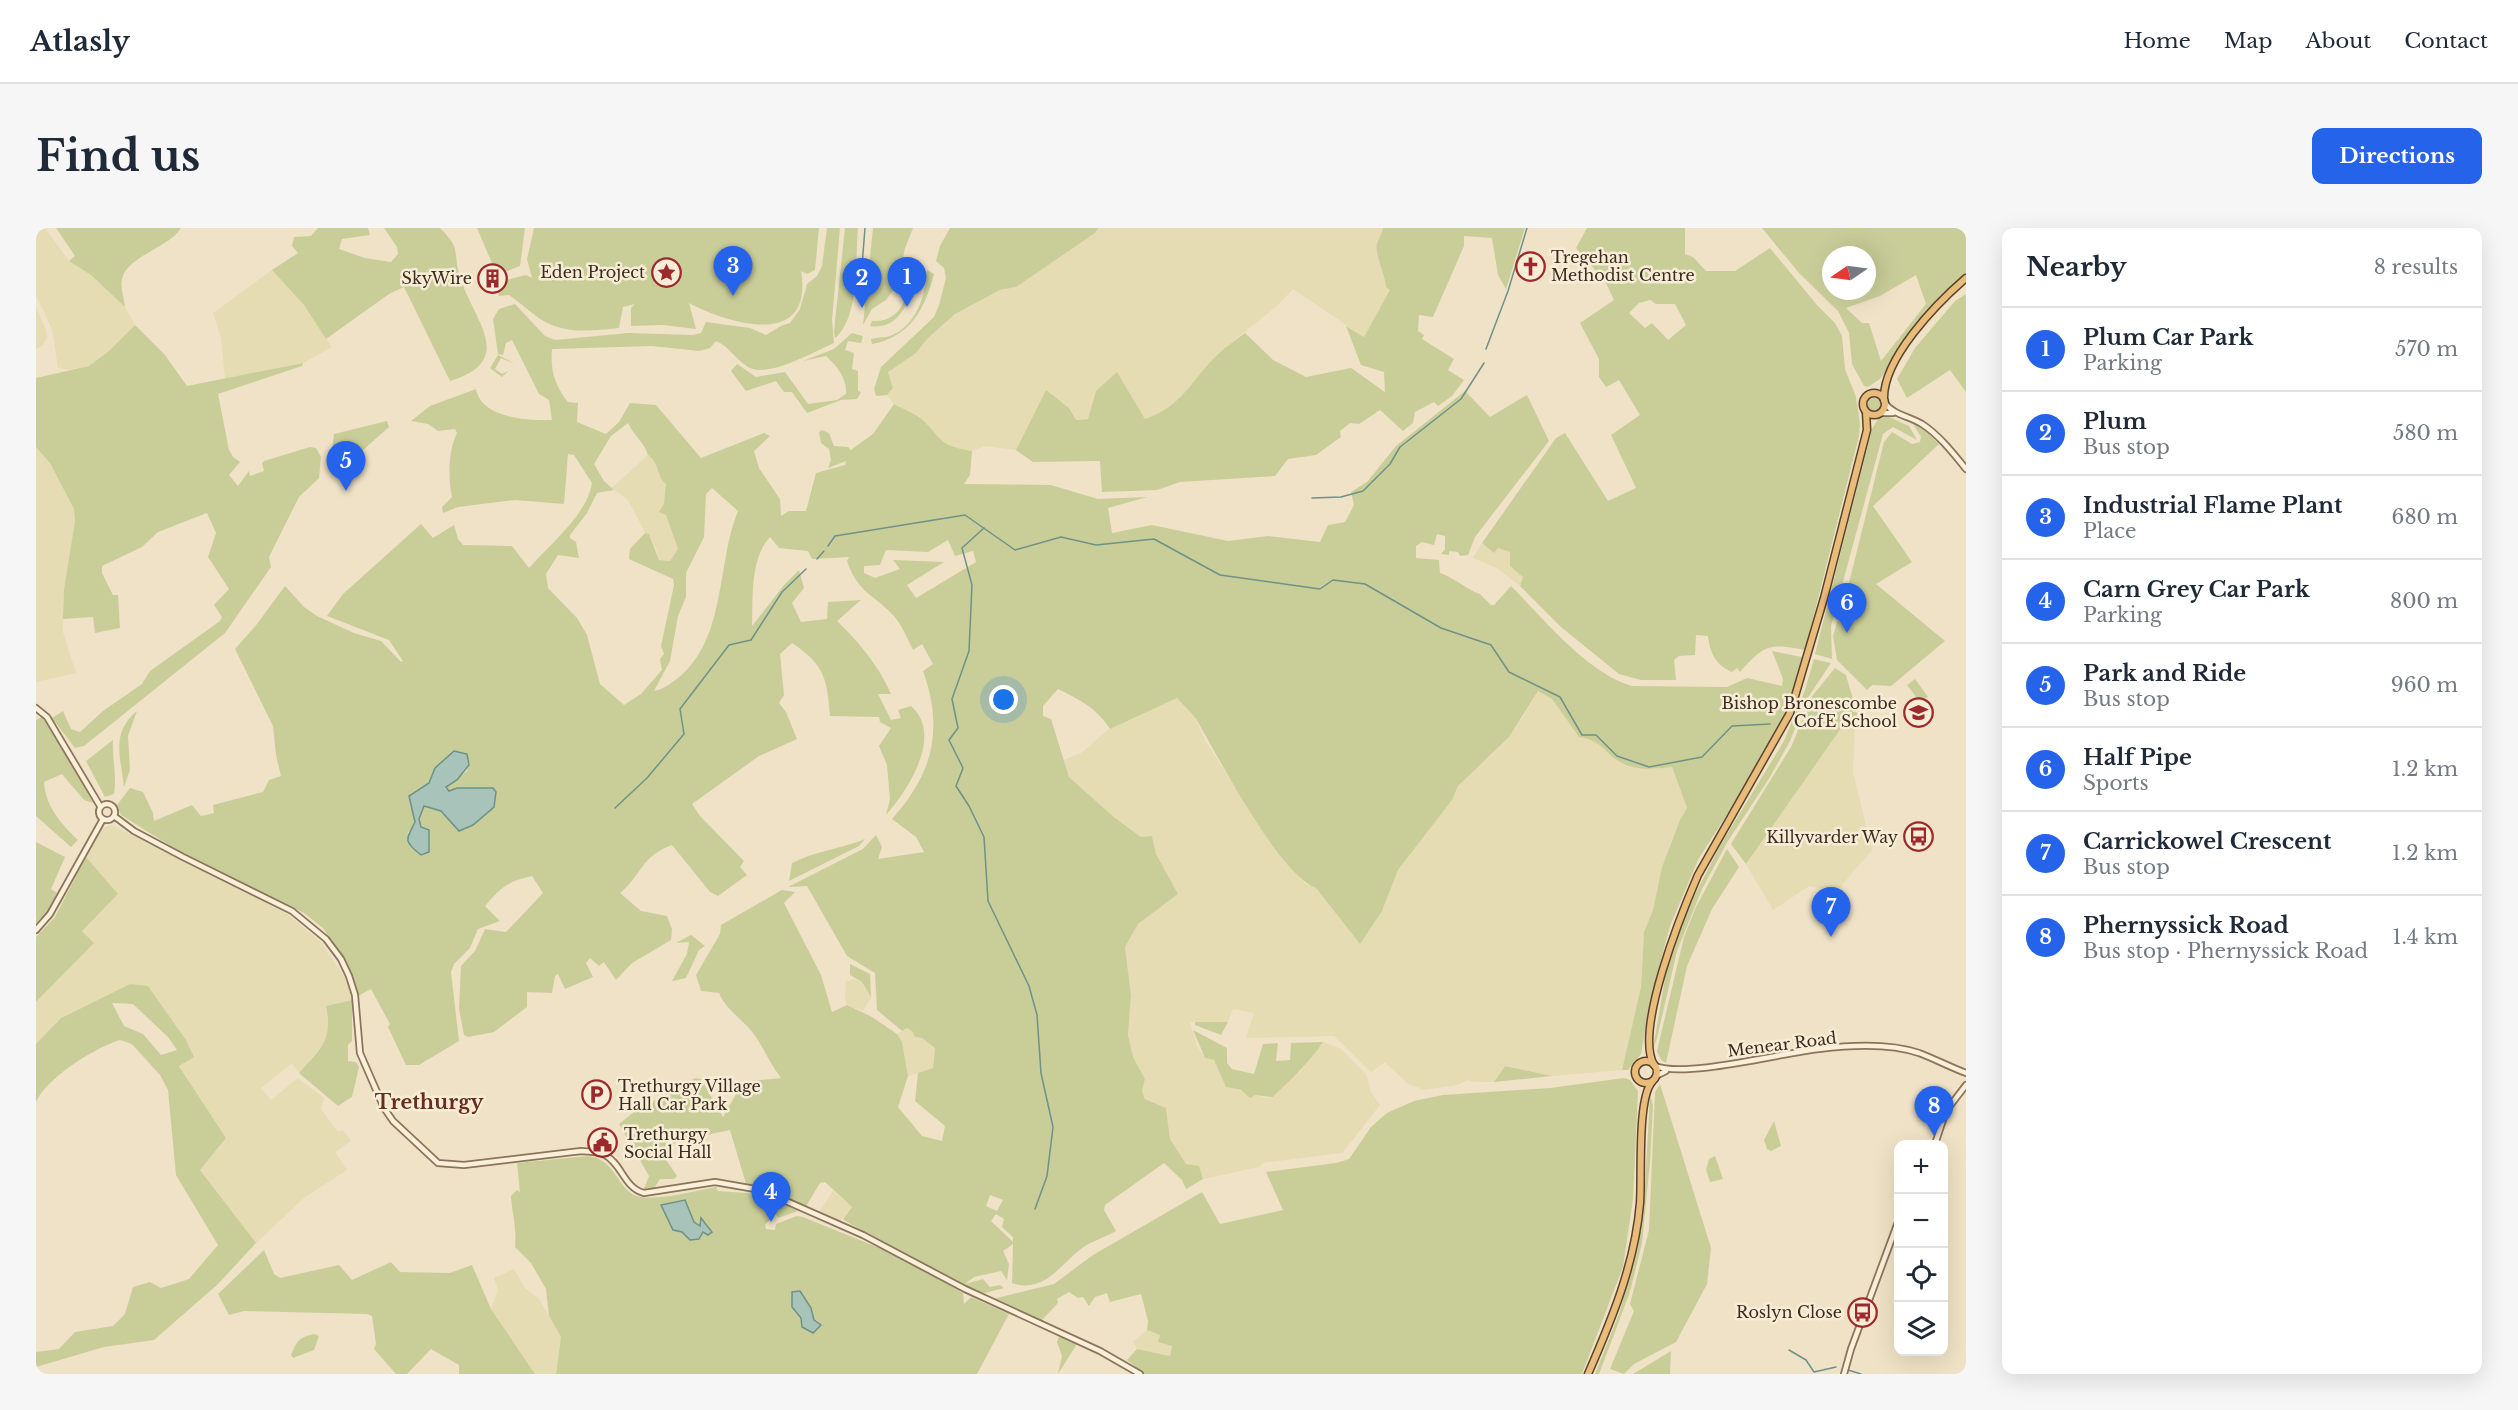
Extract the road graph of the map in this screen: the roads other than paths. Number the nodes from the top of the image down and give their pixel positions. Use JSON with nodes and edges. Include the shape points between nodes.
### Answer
{"nodes":[{"id":1,"x":1966,"y":278,"type":"edge"},
{"id":2,"x":1885,"y":382,"type":"junction"},
{"id":3,"x":1869,"y":394,"type":"junction"},
{"id":4,"x":1884,"y":401,"type":"junction"},
{"id":5,"x":1866,"y":412,"type":"junction"},
{"id":6,"x":1880,"y":413,"type":"junction"},
{"id":7,"x":1896,"y":413,"type":"junction"},
{"id":8,"x":1867,"y":429,"type":"junction"},
{"id":9,"x":1966,"y":469,"type":"edge"},
{"id":10,"x":36,"y":708,"type":"edge"},
{"id":11,"x":100,"y":806,"type":"junction"},
{"id":12,"x":114,"y":816,"type":"junction"},
{"id":13,"x":103,"y":819,"type":"junction"},
{"id":14,"x":36,"y":930,"type":"edge"},
{"id":15,"x":1648,"y":1048,"type":"junction"},
{"id":16,"x":1639,"y":1064,"type":"junction"},
{"id":17,"x":1654,"y":1065,"type":"junction"},
{"id":18,"x":1669,"y":1070,"type":"junction"},
{"id":19,"x":1966,"y":1073,"type":"edge"},
{"id":20,"x":1654,"y":1079,"type":"junction"},
{"id":21,"x":1640,"y":1080,"type":"junction"},
{"id":22,"x":1966,"y":1085,"type":"edge"},
{"id":23,"x":1644,"y":1098,"type":"junction"},
{"id":24,"x":1936,"y":1140,"type":"edge"},
{"id":25,"x":1894,"y":1235,"type":"edge"},
{"id":26,"x":1140,"y":1374,"type":"edge"},
{"id":27,"x":1588,"y":1374,"type":"edge"},
{"id":28,"x":1844,"y":1374,"type":"edge"}],
"edges":[{"from":1,"to":2,"type":"highway","via":[[1918,328]]},
{"from":2,"to":3,"type":"highway"},
{"from":2,"to":4,"type":"highway"},
{"from":3,"to":4,"type":"highway","via":[[1878,394]]},
{"from":3,"to":5,"type":"highway","via":[[1863,403]]},
{"from":4,"to":6,"type":"highway"},
{"from":4,"to":7,"type":"street"},
{"from":5,"to":6,"type":"highway"},
{"from":5,"to":8,"type":"highway"},
{"from":6,"to":7,"type":"street"},
{"from":6,"to":8,"type":"highway"},
{"from":7,"to":9,"type":"street","via":[[1922,424]]},
{"from":8,"to":15,"type":"highway","via":[[1790,713],[1685,903],[1663,969]]},
{"from":10,"to":11,"type":"street","via":[[52,725]]},
{"from":11,"to":12,"type":"street","via":[[112,805]]},
{"from":11,"to":13,"type":"street"},
{"from":12,"to":13,"type":"street"},
{"from":12,"to":26,"type":"street","via":[[134,831],[292,911],[326,939],[349,976],[355,995],[360,1053],[384,1108],[438,1163],[465,1165],[581,1151],[606,1155],[634,1189],[644,1193],[715,1182],[761,1190],[873,1240]]},
{"from":13,"to":14,"type":"street","via":[[50,914]]},
{"from":15,"to":16,"type":"highway"},
{"from":15,"to":17,"type":"highway"},
{"from":16,"to":17,"type":"highway"},
{"from":16,"to":21,"type":"highway","via":[[1636,1074]]},
{"from":17,"to":18,"type":"street","name":"Menear Road"},
{"from":17,"to":20,"type":"highway"},
{"from":18,"to":19,"type":"street","name":"Menear Road","via":[[1820,1049],[1895,1047],[1918,1052]]},
{"from":18,"to":20,"type":"street","name":"Menear Road"},
{"from":20,"to":21,"type":"highway"},
{"from":20,"to":23,"type":"highway"},
{"from":21,"to":23,"type":"highway"},
{"from":22,"to":24,"type":"street","via":[[1946,1111]]},
{"from":23,"to":27,"type":"highway","via":[[1640,1204],[1634,1246]]},
{"from":25,"to":28,"type":"street"}]}
